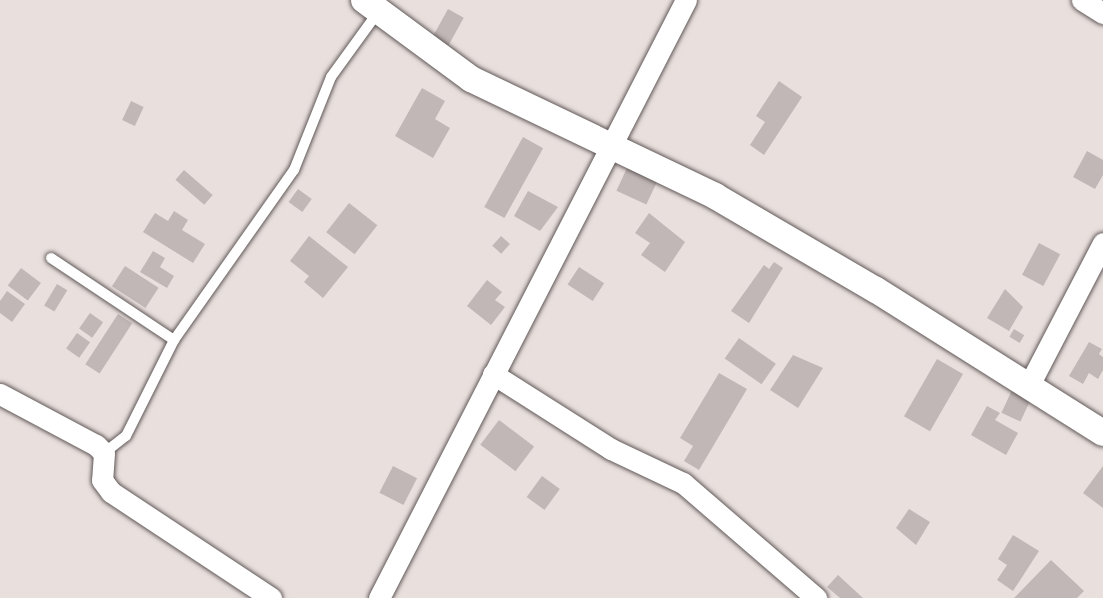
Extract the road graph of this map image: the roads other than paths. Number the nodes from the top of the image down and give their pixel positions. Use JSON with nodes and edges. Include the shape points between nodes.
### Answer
{"nodes":[{"id":1,"x":686,"y":0,"type":"edge"},
{"id":2,"x":1082,"y":0,"type":"edge"},
{"id":3,"x":371,"y":6,"type":"edge"},
{"id":4,"x":1103,"y":12,"type":"edge"},
{"id":5,"x":609,"y":147,"type":"junction"},
{"id":6,"x":1103,"y":243,"type":"edge"},
{"id":7,"x":51,"y":258,"type":"dead end"},
{"id":8,"x":174,"y":340,"type":"junction"},
{"id":9,"x":493,"y":374,"type":"junction"},
{"id":10,"x":1029,"y":385,"type":"junction"},
{"id":11,"x":0,"y":394,"type":"edge"},
{"id":12,"x":1103,"y":433,"type":"edge"},
{"id":13,"x":104,"y":453,"type":"junction"},
{"id":14,"x":270,"y":598,"type":"edge"},
{"id":15,"x":379,"y":598,"type":"edge"},
{"id":16,"x":816,"y":598,"type":"edge"}],
"edges":[{"from":1,"to":5,"type":"street"},
{"from":2,"to":4,"type":"street"},
{"from":3,"to":5,"type":"street","via":[[471,79]]},
{"from":3,"to":8,"type":"lane","via":[[331,76],[294,170]]},
{"from":5,"to":9,"type":"street"},
{"from":5,"to":10,"type":"street","via":[[715,196]]},
{"from":6,"to":10,"type":"street"},
{"from":7,"to":8,"type":"lane"},
{"from":8,"to":13,"type":"lane","via":[[126,436]]},
{"from":9,"to":15,"type":"street"},
{"from":9,"to":16,"type":"street","via":[[611,449],[683,483]]},
{"from":10,"to":12,"type":"street"},
{"from":11,"to":13,"type":"street"},
{"from":13,"to":14,"type":"street","via":[[102,480],[111,492]]}]}
